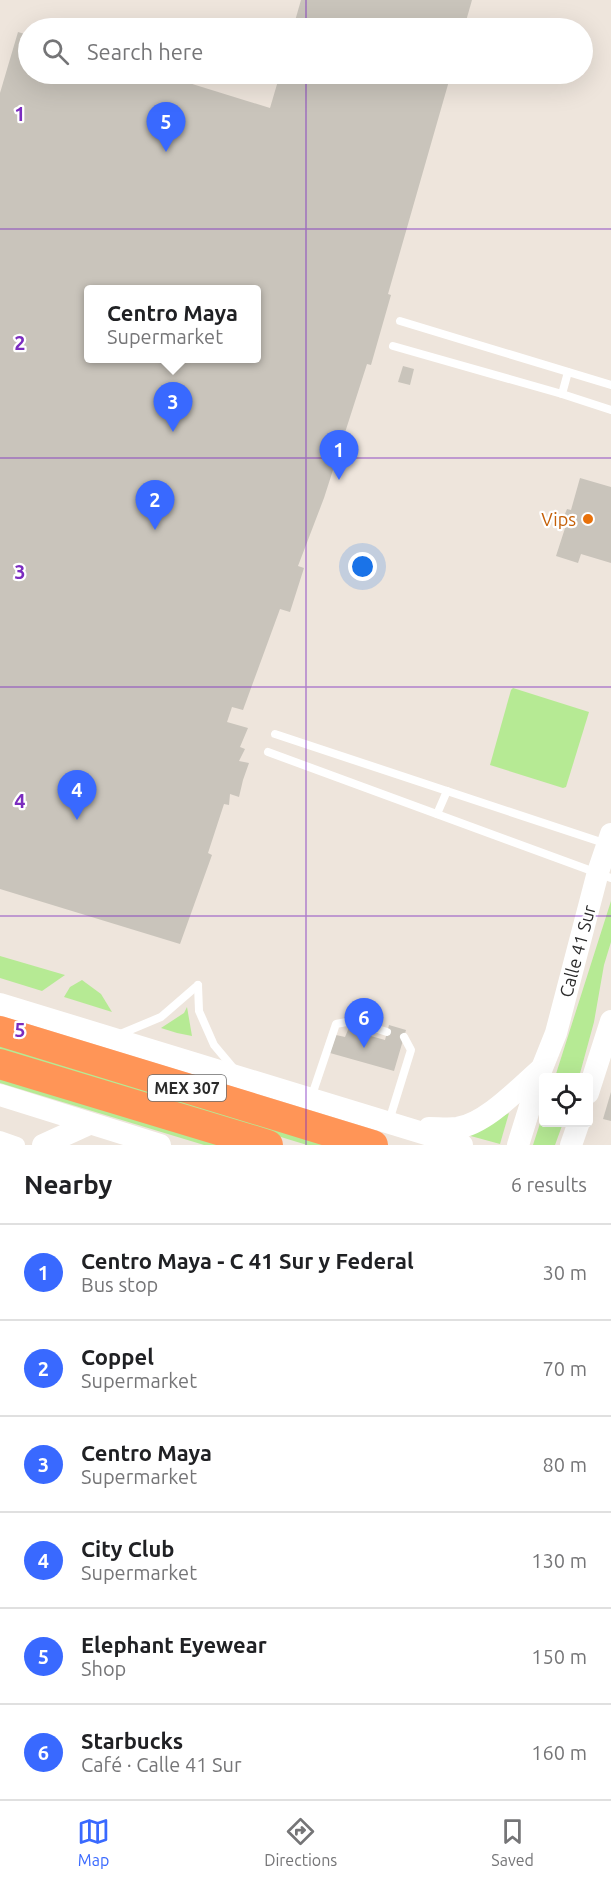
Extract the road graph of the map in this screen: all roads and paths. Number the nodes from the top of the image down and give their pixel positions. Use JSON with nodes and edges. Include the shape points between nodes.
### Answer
{"nodes":[{"id":1,"x":400,"y":321,"type":"dead end"},
{"id":2,"x":393,"y":346,"type":"dead end"},
{"id":3,"x":568,"y":372,"type":"junction"},
{"id":4,"x":611,"y":386,"type":"edge"},
{"id":5,"x":562,"y":394,"type":"junction"},
{"id":6,"x":611,"y":411,"type":"edge"},
{"id":7,"x":275,"y":734,"type":"dead end"},
{"id":8,"x":268,"y":752,"type":"dead end"},
{"id":9,"x":447,"y":791,"type":"junction"},
{"id":10,"x":437,"y":814,"type":"junction"},
{"id":11,"x":610,"y":841,"type":"edge"},
{"id":12,"x":605,"y":875,"type":"edge"},
{"id":13,"x":0,"y":1004,"type":"edge"},
{"id":14,"x":352,"y":1021,"type":"dead end"},
{"id":15,"x":611,"y":1021,"type":"edge"},
{"id":16,"x":362,"y":1024,"type":"dead end"},
{"id":17,"x":0,"y":1031,"type":"edge"},
{"id":18,"x":387,"y":1032,"type":"dead end"},
{"id":19,"x":404,"y":1037,"type":"dead end"},
{"id":20,"x":112,"y":1038,"type":"junction"},
{"id":21,"x":0,"y":1064,"type":"edge"},
{"id":22,"x":542,"y":1068,"type":"junction"},
{"id":23,"x":593,"y":1077,"type":"edge"},
{"id":24,"x":243,"y":1078,"type":"junction"},
{"id":25,"x":0,"y":1095,"type":"edge"},
{"id":26,"x":311,"y":1098,"type":"junction"},
{"id":27,"x":89,"y":1124,"type":"junction"},
{"id":28,"x":577,"y":1127,"type":"edge"},
{"id":29,"x":587,"y":1127,"type":"edge"},
{"id":30,"x":390,"y":1131,"type":"edge"},
{"id":31,"x":0,"y":1139,"type":"edge"},
{"id":32,"x":17,"y":1145,"type":"edge"},
{"id":33,"x":43,"y":1145,"type":"edge"},
{"id":34,"x":160,"y":1145,"type":"edge"},
{"id":35,"x":268,"y":1145,"type":"edge"},
{"id":36,"x":462,"y":1145,"type":"edge"},
{"id":37,"x":518,"y":1145,"type":"edge"},
{"id":38,"x":571,"y":1145,"type":"edge"},
{"id":39,"x":588,"y":1145,"type":"edge"}],
"edges":[{"from":1,"to":3,"type":"lane"},
{"from":2,"to":5,"type":"lane"},
{"from":3,"to":4,"type":"lane"},
{"from":3,"to":5,"type":"lane"},
{"from":5,"to":6,"type":"lane"},
{"from":7,"to":9,"type":"lane"},
{"from":8,"to":10,"type":"lane"},
{"from":9,"to":10,"type":"lane"},
{"from":9,"to":11,"type":"lane"},
{"from":10,"to":12,"type":"lane"},
{"from":11,"to":12,"type":"main road","name":"Calle 41 Sur"},
{"from":12,"to":22,"type":"main road","name":"Calle 41 Sur"},
{"from":13,"to":20,"type":"main road"},
{"from":14,"to":26,"type":"lane","via":[[336,1024]]},
{"from":15,"to":23,"type":"main road"},
{"from":16,"to":18,"type":"lane"},
{"from":17,"to":30,"type":"highway","number":"MEX 307"},
{"from":19,"to":30,"type":"lane","via":[[411,1050]]},
{"from":20,"to":24,"type":"main road"},
{"from":20,"to":24,"type":"lane","via":[[161,1017],[198,985],[199,1011],[214,1045]]},
{"from":21,"to":35,"type":"highway","number":"MEX 307"},
{"from":22,"to":30,"type":"main road","via":[[498,1106],[459,1128]]},
{"from":22,"to":37,"type":"main road","name":"Calle 41 Sur"},
{"from":24,"to":26,"type":"main road"},
{"from":25,"to":27,"type":"main road"},
{"from":26,"to":30,"type":"main road"},
{"from":27,"to":33,"type":"main road"},
{"from":27,"to":34,"type":"main road"},
{"from":28,"to":38,"type":"main road"},
{"from":29,"to":39,"type":"main road"},
{"from":30,"to":36,"type":"main road"},
{"from":31,"to":32,"type":"street"}]}
